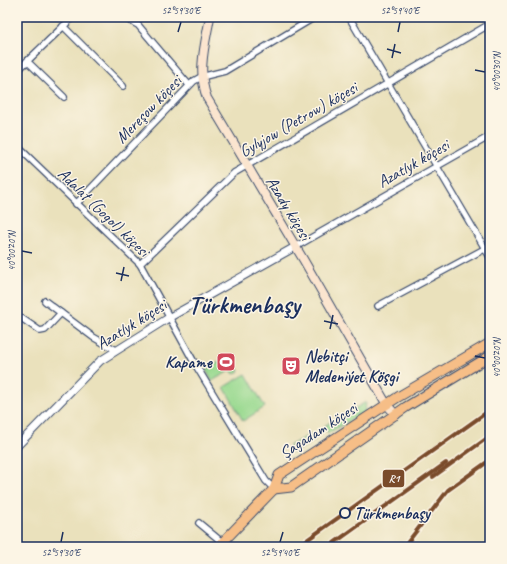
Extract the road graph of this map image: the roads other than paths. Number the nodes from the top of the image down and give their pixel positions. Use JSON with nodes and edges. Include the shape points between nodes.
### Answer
{"nodes":[{"id":1,"x":73,"y":17,"type":"edge"},
{"id":2,"x":123,"y":17,"type":"edge"},
{"id":3,"x":210,"y":17,"type":"edge"},
{"id":4,"x":315,"y":17,"type":"edge"},
{"id":5,"x":349,"y":17,"type":"edge"},
{"id":6,"x":490,"y":24,"type":"edge"},
{"id":7,"x":63,"y":26,"type":"junction"},
{"id":8,"x":27,"y":61,"type":"junction"},
{"id":9,"x":17,"y":71,"type":"edge"},
{"id":10,"x":201,"y":77,"type":"junction"},
{"id":11,"x":388,"y":83,"type":"junction"},
{"id":12,"x":189,"y":85,"type":"junction"},
{"id":13,"x":123,"y":86,"type":"dead end"},
{"id":14,"x":64,"y":97,"type":"dead end"},
{"id":15,"x":490,"y":136,"type":"edge"},
{"id":16,"x":17,"y":146,"type":"edge"},
{"id":17,"x":246,"y":164,"type":"junction"},
{"id":18,"x":437,"y":167,"type":"junction"},
{"id":19,"x":76,"y":204,"type":"junction"},
{"id":20,"x":295,"y":247,"type":"junction"},
{"id":21,"x":488,"y":247,"type":"edge"},
{"id":22,"x":490,"y":257,"type":"edge"},
{"id":23,"x":140,"y":264,"type":"junction"},
{"id":24,"x":45,"y":301,"type":"dead end"},
{"id":25,"x":378,"y":306,"type":"dead end"},
{"id":26,"x":61,"y":313,"type":"junction"},
{"id":27,"x":17,"y":315,"type":"edge"},
{"id":28,"x":170,"y":317,"type":"junction"},
{"id":29,"x":490,"y":343,"type":"edge"},
{"id":30,"x":116,"y":350,"type":"junction"},
{"id":31,"x":490,"y":356,"type":"edge"},
{"id":32,"x":387,"y":405,"type":"junction"},
{"id":33,"x":396,"y":415,"type":"junction"},
{"id":34,"x":17,"y":446,"type":"edge"},
{"id":35,"x":274,"y":489,"type":"junction"},
{"id":36,"x":199,"y":523,"type":"dead end"},
{"id":37,"x":220,"y":544,"type":"edge"}],
"edges":[{"from":1,"to":7,"type":"street"},
{"from":2,"to":12,"type":"street","via":[[138,25]]},
{"from":3,"to":10,"type":"main road","name":"Azady köçesi"},
{"from":4,"to":10,"type":"street","name":"Mereşow köçesi","via":[[225,71]]},
{"from":5,"to":11,"type":"street"},
{"from":6,"to":11,"type":"street","name":"Gylyjow (Petrow) köçesi"},
{"from":7,"to":8,"type":"street"},
{"from":7,"to":13,"type":"street"},
{"from":8,"to":9,"type":"street"},
{"from":8,"to":14,"type":"street"},
{"from":10,"to":12,"type":"street","name":"Mereşow köçesi"},
{"from":10,"to":17,"type":"main road","name":"Azady köçesi","via":[[212,108]]},
{"from":11,"to":17,"type":"street","name":"Gylyjow (Petrow) köçesi"},
{"from":11,"to":18,"type":"street"},
{"from":12,"to":19,"type":"street","name":"Mereşow köçesi"},
{"from":15,"to":18,"type":"street","name":"Azatlyk köçesi"},
{"from":16,"to":19,"type":"street","name":"Adalat (Gogol) köçesi"},
{"from":17,"to":20,"type":"main road","name":"Azady köçesi"},
{"from":17,"to":23,"type":"street","name":"Gylyjow (Petrow) köçesi","via":[[226,180]]},
{"from":18,"to":20,"type":"street","name":"Azatlyk köçesi"},
{"from":18,"to":21,"type":"street"},
{"from":19,"to":23,"type":"street","name":"Adalat (Gogol) köçesi"},
{"from":20,"to":28,"type":"street","name":"Azatlyk köçesi"},
{"from":20,"to":32,"type":"main road","name":"Azady köçesi"},
{"from":21,"to":22,"type":"street"},
{"from":21,"to":25,"type":"street"},
{"from":23,"to":28,"type":"street","name":"Adalat (Gogol) köçesi"},
{"from":24,"to":26,"type":"street"},
{"from":26,"to":27,"type":"street","via":[[40,332]]},
{"from":26,"to":30,"type":"street","via":[[93,337]]},
{"from":28,"to":30,"type":"street","name":"Azatlyk köçesi"},
{"from":28,"to":35,"type":"street","name":"Adalat (Gogol) köçesi","via":[[204,380]]},
{"from":29,"to":32,"type":"highway","name":"Şagadam köçesi"},
{"from":30,"to":34,"type":"street","name":"Azatlyk köçesi","via":[[100,361]]},
{"from":31,"to":33,"type":"highway","name":"Şagadam köçesi"},
{"from":32,"to":33,"type":"main road","name":"Azady köçesi"},
{"from":32,"to":35,"type":"highway","name":"Şagadam köçesi","via":[[279,475]]},
{"from":33,"to":35,"type":"highway","name":"Şagadam köçesi","via":[[290,487]]},
{"from":35,"to":37,"type":"highway","name":"Şagadam köçesi"},
{"from":36,"to":37,"type":"street"}]}
